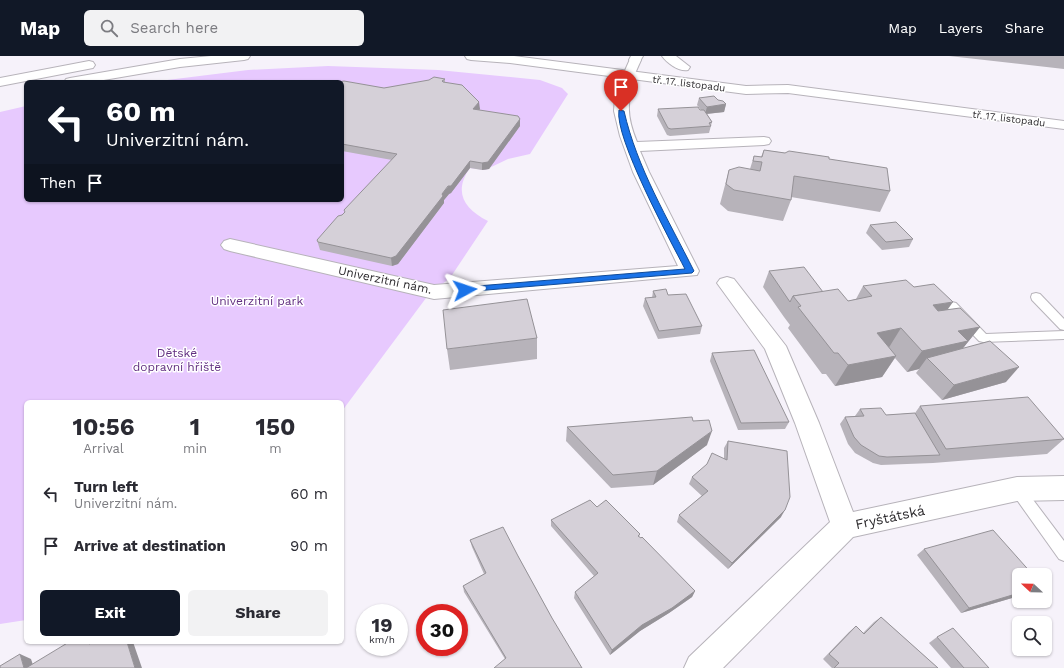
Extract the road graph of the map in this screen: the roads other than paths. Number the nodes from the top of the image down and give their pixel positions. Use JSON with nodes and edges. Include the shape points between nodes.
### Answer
{"nodes":[{"id":1,"x":244,"y":56,"type":"edge"},
{"id":2,"x":471,"y":56,"type":"edge"},
{"id":3,"x":668,"y":56,"type":"edge"},
{"id":4,"x":636,"y":58,"type":"edge"},
{"id":5,"x":620,"y":59,"type":"dead end"},
{"id":6,"x":103,"y":63,"type":"dead end"},
{"id":7,"x":684,"y":67,"type":"junction"},
{"id":8,"x":700,"y":69,"type":"dead end"},
{"id":9,"x":629,"y":75,"type":"junction"},
{"id":10,"x":753,"y":78,"type":"dead end"},
{"id":11,"x":82,"y":80,"type":"edge"},
{"id":12,"x":0,"y":82,"type":"edge"},
{"id":13,"x":788,"y":89,"type":"junction"},
{"id":14,"x":1064,"y":125,"type":"edge"},
{"id":15,"x":764,"y":141,"type":"dead end"},
{"id":16,"x":631,"y":147,"type":"junction"},
{"id":17,"x":230,"y":245,"type":"dead end"},
{"id":18,"x":727,"y":283,"type":"dead end"},
{"id":19,"x":1036,"y":297,"type":"dead end"},
{"id":20,"x":952,"y":306,"type":"dead end"},
{"id":21,"x":1064,"y":326,"type":"edge"},
{"id":22,"x":1064,"y":335,"type":"edge"},
{"id":23,"x":1064,"y":488,"type":"edge"},
{"id":24,"x":1017,"y":489,"type":"junction"},
{"id":25,"x":845,"y":526,"type":"junction"},
{"id":26,"x":1064,"y":554,"type":"edge"},
{"id":27,"x":700,"y":668,"type":"edge"}],
"edges":[{"from":1,"to":11,"type":"street","via":[[180,63]]},
{"from":2,"to":9,"type":"street","name":"tř. 17. listopadu"},
{"from":3,"to":7,"type":"street"},
{"from":4,"to":5,"type":"street","name":"tř. 17. listopadu"},
{"from":4,"to":7,"type":"street","name":"tř. 17. listopadu"},
{"from":4,"to":9,"type":"street","name":"Univerzitní nám."},
{"from":6,"to":12,"type":"street"},
{"from":7,"to":8,"type":"street","name":"tř. 17. listopadu"},
{"from":9,"to":13,"type":"street","name":"tř. 17. listopadu","via":[[746,90]]},
{"from":9,"to":16,"type":"street","name":"Univerzitní nám.","via":[[622,97],[621,111]]},
{"from":10,"to":13,"type":"street","name":"tř. 17. listopadu"},
{"from":13,"to":14,"type":"street","name":"tř. 17. listopadu"},
{"from":15,"to":16,"type":"street"},
{"from":16,"to":17,"type":"street","name":"Univerzitní nám.","via":[[690,271],[434,292]]},
{"from":18,"to":25,"type":"street","via":[[776,346]]},
{"from":19,"to":21,"type":"lane"},
{"from":20,"to":22,"type":"lane","via":[[983,338]]},
{"from":23,"to":24,"type":"street","name":"Fryštátská"},
{"from":24,"to":25,"type":"street","name":"Fryštátská"},
{"from":24,"to":26,"type":"lane"},
{"from":25,"to":27,"type":"street","name":"Fryštátská"}]}
